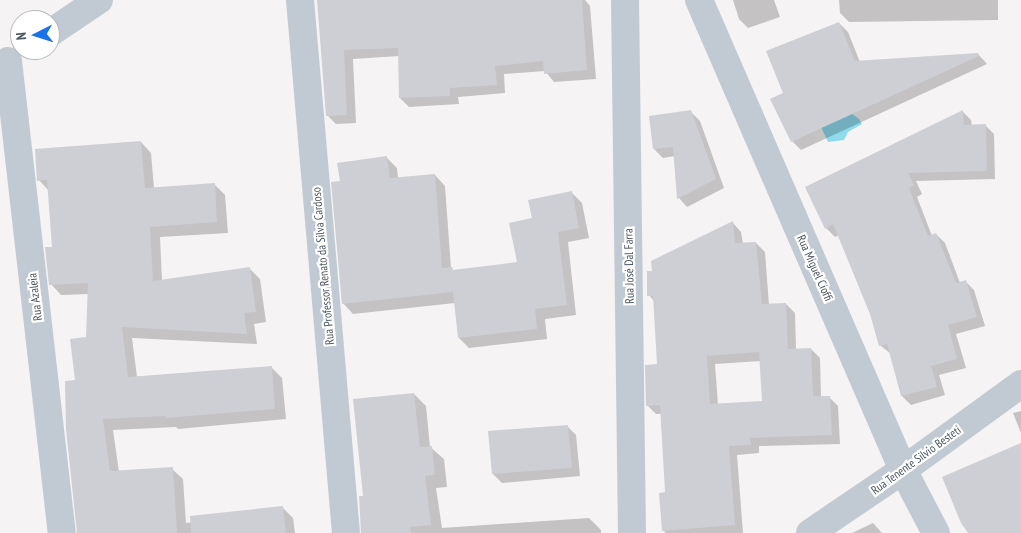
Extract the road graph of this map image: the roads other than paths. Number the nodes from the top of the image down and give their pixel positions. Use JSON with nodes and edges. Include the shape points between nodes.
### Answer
{"nodes":[{"id":1,"x":99,"y":0,"type":"edge"},
{"id":2,"x":300,"y":0,"type":"edge"},
{"id":3,"x":625,"y":0,"type":"edge"},
{"id":4,"x":699,"y":0,"type":"edge"},
{"id":5,"x":60,"y":26,"type":"edge"},
{"id":6,"x":11,"y":60,"type":"edge"},
{"id":7,"x":1021,"y":384,"type":"edge"},
{"id":8,"x":904,"y":470,"type":"junction"},
{"id":9,"x":62,"y":533,"type":"edge"},
{"id":10,"x":346,"y":533,"type":"edge"},
{"id":11,"x":632,"y":533,"type":"edge"},
{"id":12,"x":810,"y":533,"type":"edge"},
{"id":13,"x":936,"y":533,"type":"edge"}],
"edges":[{"from":1,"to":5,"type":"street"},
{"from":2,"to":10,"type":"street","name":"Rua Professor Renato da Silva Cardoso"},
{"from":3,"to":11,"type":"street","name":"Rua José Dal Farra"},
{"from":4,"to":8,"type":"street","name":"Rua Miguel Cioffi"},
{"from":6,"to":9,"type":"street","name":"Rua Azaleia"},
{"from":7,"to":8,"type":"street","name":"Rua Tenente Silvio Besteti"},
{"from":8,"to":12,"type":"street","name":"Rua Tenente Silvio Besteti"},
{"from":8,"to":13,"type":"street","name":"Rua Miguel Cioffi"}]}
